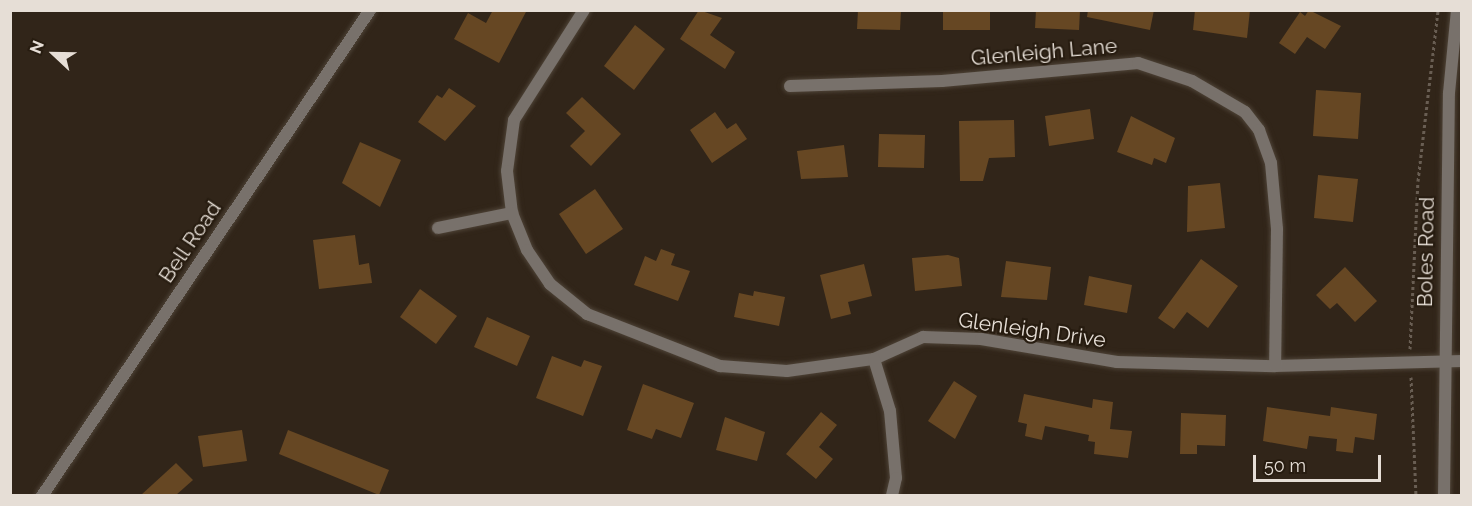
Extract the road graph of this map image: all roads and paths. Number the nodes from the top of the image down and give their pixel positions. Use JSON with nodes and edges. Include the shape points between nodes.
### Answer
{"nodes":[{"id":1,"x":370,"y":10,"type":"edge"},
{"id":2,"x":584,"y":10,"type":"edge"},
{"id":3,"x":1438,"y":10,"type":"edge"},
{"id":4,"x":1457,"y":10,"type":"edge"},
{"id":5,"x":790,"y":86,"type":"dead end"},
{"id":6,"x":512,"y":213,"type":"junction"},
{"id":7,"x":438,"y":228,"type":"dead end"},
{"id":8,"x":874,"y":359,"type":"junction"},
{"id":9,"x":1443,"y":360,"type":"junction"},
{"id":10,"x":1461,"y":361,"type":"edge"},
{"id":11,"x":1410,"y":362,"type":"junction"},
{"id":12,"x":1275,"y":366,"type":"junction"},
{"id":13,"x":42,"y":495,"type":"edge"},
{"id":14,"x":892,"y":495,"type":"edge"},
{"id":15,"x":1416,"y":495,"type":"edge"},
{"id":16,"x":1444,"y":495,"type":"edge"}],
"edges":[{"from":1,"to":13,"type":"street","name":"Bell Road"},
{"from":2,"to":6,"type":"street","name":"Glenleigh Drive","via":[[514,120],[507,171]]},
{"from":3,"to":11,"type":"path","via":[[1418,181]]},
{"from":4,"to":9,"type":"street","name":"Boles Road","via":[[1449,93]]},
{"from":5,"to":12,"type":"street","name":"Glenleigh Lane","via":[[942,81],[1138,63],[1192,81],[1245,112],[1259,130],[1271,163],[1277,229]]},
{"from":6,"to":7,"type":"street"},
{"from":6,"to":8,"type":"street","name":"Glenleigh Drive","via":[[527,250],[550,284],[587,314],[720,366],[787,371]]},
{"from":8,"to":12,"type":"street","name":"Glenleigh Drive","via":[[923,337],[981,339],[1117,362]]},
{"from":8,"to":14,"type":"street","via":[[890,411],[896,478]]},
{"from":9,"to":10,"type":"street","name":"Glenleigh Drive"},
{"from":9,"to":11,"type":"street","name":"Glenleigh Drive"},
{"from":9,"to":16,"type":"street","name":"Boles Road"},
{"from":11,"to":12,"type":"street","name":"Glenleigh Drive"},
{"from":11,"to":15,"type":"path"}]}
